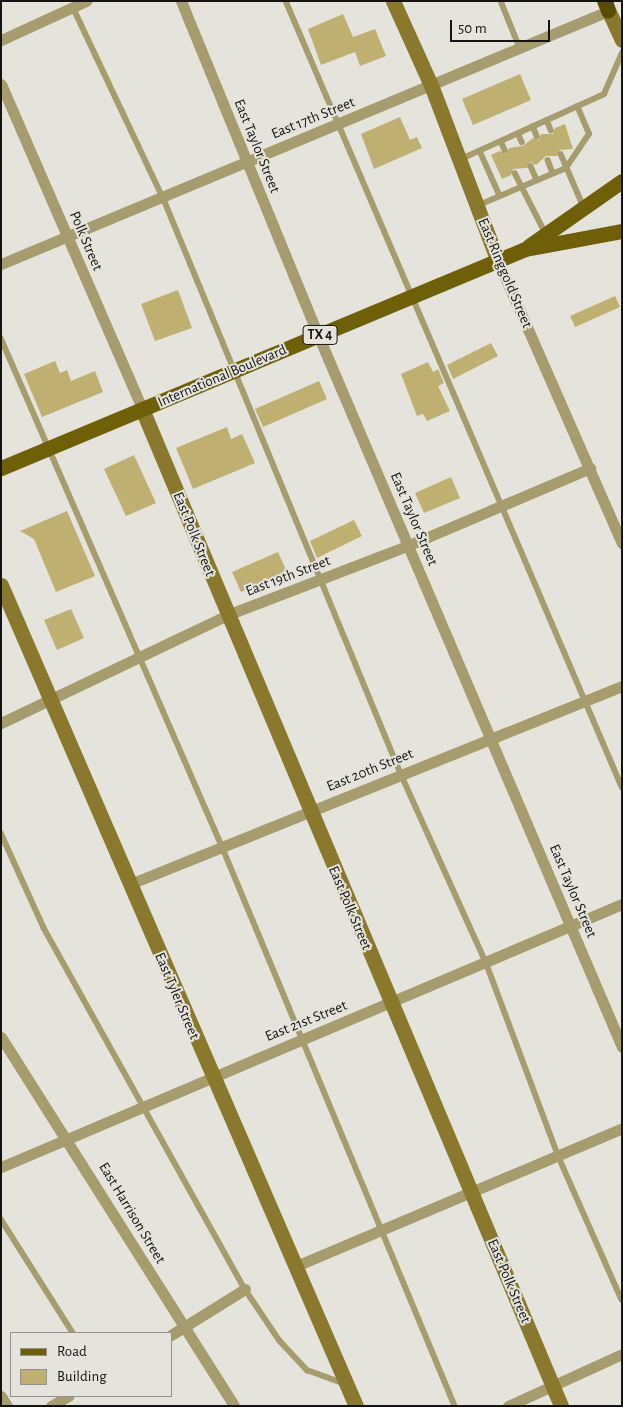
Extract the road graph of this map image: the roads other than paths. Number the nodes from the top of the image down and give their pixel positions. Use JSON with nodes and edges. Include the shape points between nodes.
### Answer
{"nodes":[{"id":1,"x":86,"y":1,"type":"edge"},
{"id":2,"x":181,"y":1,"type":"edge"},
{"id":3,"x":286,"y":1,"type":"edge"},
{"id":4,"x":393,"y":1,"type":"edge"},
{"id":5,"x":501,"y":1,"type":"edge"},
{"id":6,"x":71,"y":4,"type":"edge"},
{"id":7,"x":606,"y":4,"type":"edge"},
{"id":8,"x":1,"y":40,"type":"edge"},
{"id":9,"x":622,"y":40,"type":"edge"},
{"id":10,"x":520,"y":48,"type":"junction"},
{"id":11,"x":622,"y":53,"type":"edge"},
{"id":12,"x":1,"y":84,"type":"edge"},
{"id":13,"x":431,"y":85,"type":"junction"},
{"id":14,"x":577,"y":106,"type":"junction"},
{"id":15,"x":547,"y":120,"type":"junction"},
{"id":16,"x":337,"y":124,"type":"junction"},
{"id":17,"x":533,"y":126,"type":"junction"},
{"id":18,"x":551,"y":130,"type":"dead end"},
{"id":19,"x":518,"y":133,"type":"junction"},
{"id":20,"x":537,"y":136,"type":"dead end"},
{"id":21,"x":501,"y":142,"type":"junction"},
{"id":22,"x":522,"y":142,"type":"dead end"},
{"id":23,"x":505,"y":150,"type":"dead end"},
{"id":24,"x":480,"y":151,"type":"junction"},
{"id":25,"x":561,"y":154,"type":"dead end"},
{"id":26,"x":459,"y":160,"type":"junction"},
{"id":27,"x":548,"y":160,"type":"dead end"},
{"id":28,"x":247,"y":161,"type":"junction"},
{"id":29,"x":532,"y":166,"type":"dead end"},
{"id":30,"x":566,"y":168,"type":"junction"},
{"id":31,"x":622,"y":169,"type":"edge"},
{"id":32,"x":515,"y":173,"type":"dead end"},
{"id":33,"x":553,"y":173,"type":"junction"},
{"id":34,"x":537,"y":180,"type":"junction"},
{"id":35,"x":617,"y":183,"type":"edge"},
{"id":36,"x":522,"y":187,"type":"junction"},
{"id":37,"x":500,"y":196,"type":"junction"},
{"id":38,"x":163,"y":197,"type":"junction"},
{"id":39,"x":583,"y":205,"type":"junction"},
{"id":40,"x":477,"y":206,"type":"junction"},
{"id":41,"x":622,"y":231,"type":"edge"},
{"id":42,"x":546,"y":234,"type":"junction"},
{"id":43,"x":68,"y":238,"type":"junction"},
{"id":44,"x":526,"y":249,"type":"junction"},
{"id":45,"x":498,"y":261,"type":"junction"},
{"id":46,"x":1,"y":264,"type":"edge"},
{"id":47,"x":409,"y":296,"type":"junction"},
{"id":48,"x":318,"y":335,"type":"junction"},
{"id":49,"x":1,"y":338,"type":"edge"},
{"id":50,"x":232,"y":370,"type":"junction"},
{"id":51,"x":142,"y":409,"type":"junction"},
{"id":52,"x":46,"y":447,"type":"junction"},
{"id":53,"x":1,"y":468,"type":"edge"},
{"id":54,"x":590,"y":468,"type":"junction"},
{"id":55,"x":501,"y":506,"type":"junction"},
{"id":56,"x":622,"y":543,"type":"edge"},
{"id":57,"x":409,"y":545,"type":"junction"},
{"id":58,"x":323,"y":578,"type":"junction"},
{"id":59,"x":1,"y":584,"type":"edge"},
{"id":60,"x":227,"y":615,"type":"junction"},
{"id":61,"x":142,"y":657,"type":"junction"},
{"id":62,"x":622,"y":686,"type":"edge"},
{"id":63,"x":586,"y":700,"type":"junction"},
{"id":64,"x":52,"y":702,"type":"junction"},
{"id":65,"x":1,"y":722,"type":"edge"},
{"id":66,"x":490,"y":738,"type":"junction"},
{"id":67,"x":401,"y":774,"type":"junction"},
{"id":68,"x":622,"y":787,"type":"edge"},
{"id":69,"x":308,"y":811,"type":"junction"},
{"id":70,"x":1,"y":833,"type":"edge"},
{"id":71,"x":222,"y":846,"type":"junction"},
{"id":72,"x":130,"y":884,"type":"junction"},
{"id":73,"x":622,"y":904,"type":"edge"},
{"id":74,"x":571,"y":925,"type":"junction"},
{"id":75,"x":486,"y":962,"type":"junction"},
{"id":76,"x":390,"y":1004,"type":"junction"},
{"id":77,"x":1,"y":1037,"type":"edge"},
{"id":78,"x":302,"y":1038,"type":"junction"},
{"id":79,"x":622,"y":1047,"type":"edge"},
{"id":80,"x":211,"y":1075,"type":"junction"},
{"id":81,"x":142,"y":1105,"type":"junction"},
{"id":82,"x":622,"y":1128,"type":"edge"},
{"id":83,"x":69,"y":1138,"type":"junction"},
{"id":84,"x":558,"y":1155,"type":"junction"},
{"id":85,"x":1,"y":1167,"type":"edge"},
{"id":86,"x":472,"y":1192,"type":"junction"},
{"id":87,"x":1,"y":1219,"type":"edge"},
{"id":88,"x":380,"y":1230,"type":"junction"},
{"id":89,"x":296,"y":1266,"type":"junction"},
{"id":90,"x":245,"y":1289,"type":"junction"},
{"id":91,"x":622,"y":1300,"type":"edge"},
{"id":92,"x":184,"y":1328,"type":"junction"},
{"id":93,"x":72,"y":1332,"type":"edge"},
{"id":94,"x":172,"y":1334,"type":"edge"},
{"id":95,"x":622,"y":1354,"type":"edge"},
{"id":96,"x":551,"y":1383,"type":"junction"},
{"id":97,"x":346,"y":1384,"type":"junction"},
{"id":98,"x":1,"y":1396,"type":"edge"},
{"id":99,"x":66,"y":1397,"type":"edge"},
{"id":100,"x":7,"y":1406,"type":"edge"},
{"id":101,"x":51,"y":1406,"type":"edge"},
{"id":102,"x":234,"y":1406,"type":"edge"},
{"id":103,"x":356,"y":1406,"type":"edge"},
{"id":104,"x":455,"y":1406,"type":"edge"},
{"id":105,"x":508,"y":1406,"type":"edge"},
{"id":106,"x":561,"y":1406,"type":"edge"}],
"edges":[{"from":1,"to":6,"type":"street"},
{"from":2,"to":28,"type":"street","name":"East Taylor Street"},
{"from":3,"to":16,"type":"lane"},
{"from":4,"to":13,"type":"street","name":"East Ringgold Street"},
{"from":5,"to":10,"type":"lane"},
{"from":6,"to":8,"type":"street"},
{"from":6,"to":38,"type":"lane"},
{"from":7,"to":9,"type":"street"},
{"from":7,"to":10,"type":"street","name":"East 17th Street"},
{"from":10,"to":13,"type":"street","name":"East 17th Street"},
{"from":11,"to":14,"type":"lane","via":[[604,94]]},
{"from":12,"to":43,"type":"street","name":"Polk Street"},
{"from":13,"to":16,"type":"street","name":"East 17th Street"},
{"from":13,"to":26,"type":"street","name":"East Ringgold Street"},
{"from":14,"to":15,"type":"lane"},
{"from":14,"to":30,"type":"lane","via":[[589,134]]},
{"from":15,"to":17,"type":"lane"},
{"from":15,"to":18,"type":"lane"},
{"from":16,"to":28,"type":"street","name":"East 17th Street"},
{"from":16,"to":47,"type":"lane"},
{"from":17,"to":19,"type":"lane"},
{"from":17,"to":20,"type":"lane"},
{"from":19,"to":21,"type":"lane"},
{"from":19,"to":22,"type":"lane"},
{"from":21,"to":23,"type":"lane"},
{"from":21,"to":24,"type":"lane"},
{"from":24,"to":26,"type":"lane"},
{"from":24,"to":37,"type":"lane"},
{"from":25,"to":30,"type":"lane"},
{"from":26,"to":40,"type":"street","name":"East Ringgold Street"},
{"from":27,"to":33,"type":"lane"},
{"from":28,"to":38,"type":"street","name":"East 17th Street"},
{"from":28,"to":48,"type":"street","name":"East Taylor Street"},
{"from":29,"to":34,"type":"lane"},
{"from":30,"to":33,"type":"lane"},
{"from":30,"to":39,"type":"lane"},
{"from":31,"to":35,"type":"main road"},
{"from":32,"to":36,"type":"lane"},
{"from":33,"to":34,"type":"lane"},
{"from":34,"to":36,"type":"lane"},
{"from":35,"to":39,"type":"main road","name":"International Boulevard","number":"TX 4"},
{"from":36,"to":37,"type":"lane"},
{"from":36,"to":42,"type":"lane"},
{"from":37,"to":40,"type":"lane"},
{"from":38,"to":43,"type":"street","name":"East 17th Street"},
{"from":38,"to":50,"type":"lane"},
{"from":39,"to":42,"type":"main road","name":"International Boulevard","number":"TX 4"},
{"from":40,"to":45,"type":"street","name":"East Ringgold Street"},
{"from":41,"to":44,"type":"main road","name":"International Boulevard","number":"TX 4"},
{"from":42,"to":44,"type":"main road","name":"International Boulevard","number":"TX 4"},
{"from":43,"to":46,"type":"street","name":"East 17th Street"},
{"from":43,"to":51,"type":"street","name":"Polk Street"},
{"from":44,"to":45,"type":"main road","name":"International Boulevard","number":"TX 4"},
{"from":45,"to":47,"type":"main road","name":"International Boulevard","number":"TX 4"},
{"from":45,"to":54,"type":"street","name":"East Ringgold Street"},
{"from":47,"to":48,"type":"main road","name":"International Boulevard","number":"TX 4"},
{"from":47,"to":55,"type":"lane"},
{"from":48,"to":50,"type":"main road","name":"International Boulevard","number":"TX 4"},
{"from":48,"to":57,"type":"street","name":"East Taylor Street"},
{"from":49,"to":52,"type":"lane"},
{"from":50,"to":51,"type":"main road","name":"International Boulevard","number":"TX 4"},
{"from":50,"to":58,"type":"lane"},
{"from":51,"to":52,"type":"main road","name":"International Boulevard","number":"TX 4"},
{"from":51,"to":60,"type":"street","name":"East Polk Street"},
{"from":52,"to":53,"type":"main road","name":"International Boulevard","number":"TX 4"},
{"from":52,"to":61,"type":"lane"},
{"from":54,"to":55,"type":"street","name":"East 19th Street"},
{"from":54,"to":56,"type":"street","name":"East Ringgold Street"},
{"from":55,"to":57,"type":"street","name":"East 19th Street"},
{"from":55,"to":63,"type":"lane"},
{"from":57,"to":58,"type":"street","name":"East 19th Street"},
{"from":57,"to":66,"type":"street","name":"East Taylor Street"},
{"from":58,"to":60,"type":"street","name":"East 19th Street"},
{"from":58,"to":67,"type":"lane"},
{"from":59,"to":64,"type":"street","name":"East Tyler Street"},
{"from":60,"to":61,"type":"street","name":"East 19th Street"},
{"from":60,"to":69,"type":"street","name":"East Polk Street"},
{"from":61,"to":64,"type":"street","name":"East 19th Street"},
{"from":61,"to":71,"type":"lane"},
{"from":62,"to":63,"type":"street","name":"East 20th Street"},
{"from":63,"to":66,"type":"street","name":"East 20th Street"},
{"from":63,"to":68,"type":"lane"},
{"from":64,"to":65,"type":"street","name":"East 19th Street"},
{"from":64,"to":72,"type":"street","name":"East Tyler Street"},
{"from":66,"to":67,"type":"street","name":"East 20th Street"},
{"from":66,"to":74,"type":"street","name":"East Taylor Street"},
{"from":67,"to":69,"type":"street","name":"East 20th Street"},
{"from":67,"to":75,"type":"lane"},
{"from":69,"to":71,"type":"street","name":"East 20th Street"},
{"from":69,"to":76,"type":"street","name":"East Polk Street"},
{"from":70,"to":81,"type":"lane","via":[[44,928]]},
{"from":71,"to":72,"type":"street","name":"East 20th Street"},
{"from":71,"to":78,"type":"lane"},
{"from":72,"to":80,"type":"street","name":"East Tyler Street"},
{"from":73,"to":74,"type":"street","name":"East 21st Street"},
{"from":74,"to":75,"type":"street","name":"East 21st Street"},
{"from":74,"to":79,"type":"street","name":"East Taylor Street"},
{"from":75,"to":76,"type":"street","name":"East 21st Street"},
{"from":75,"to":84,"type":"lane"},
{"from":76,"to":78,"type":"street","name":"East 21st Street"},
{"from":76,"to":86,"type":"street","name":"East Polk Street"},
{"from":77,"to":83,"type":"street","name":"East Harrison Street"},
{"from":78,"to":80,"type":"street","name":"East 21st Street"},
{"from":78,"to":88,"type":"lane"},
{"from":80,"to":81,"type":"street","name":"East 21st Street"},
{"from":80,"to":89,"type":"street","name":"East Tyler Street"},
{"from":81,"to":83,"type":"street","name":"East 21st Street"},
{"from":81,"to":90,"type":"lane"},
{"from":82,"to":84,"type":"street"},
{"from":83,"to":85,"type":"street","name":"East 21st Street"},
{"from":83,"to":92,"type":"street","name":"East Harrison Street"},
{"from":84,"to":86,"type":"street"},
{"from":84,"to":91,"type":"lane"},
{"from":86,"to":88,"type":"street"},
{"from":86,"to":96,"type":"street","name":"East Polk Street"},
{"from":87,"to":93,"type":"lane"},
{"from":88,"to":89,"type":"street"},
{"from":88,"to":104,"type":"lane"},
{"from":89,"to":97,"type":"street","name":"East Tyler Street"},
{"from":90,"to":92,"type":"street"},
{"from":90,"to":97,"type":"lane","via":[[280,1341],[307,1370]]},
{"from":92,"to":94,"type":"street"},
{"from":92,"to":102,"type":"street","name":"East Harrison Street"},
{"from":95,"to":96,"type":"street"},
{"from":96,"to":105,"type":"street"},
{"from":96,"to":106,"type":"street","name":"East Polk Street"},
{"from":97,"to":103,"type":"street","name":"East Tyler Street"},
{"from":98,"to":100,"type":"street"},
{"from":99,"to":101,"type":"street"}]}
